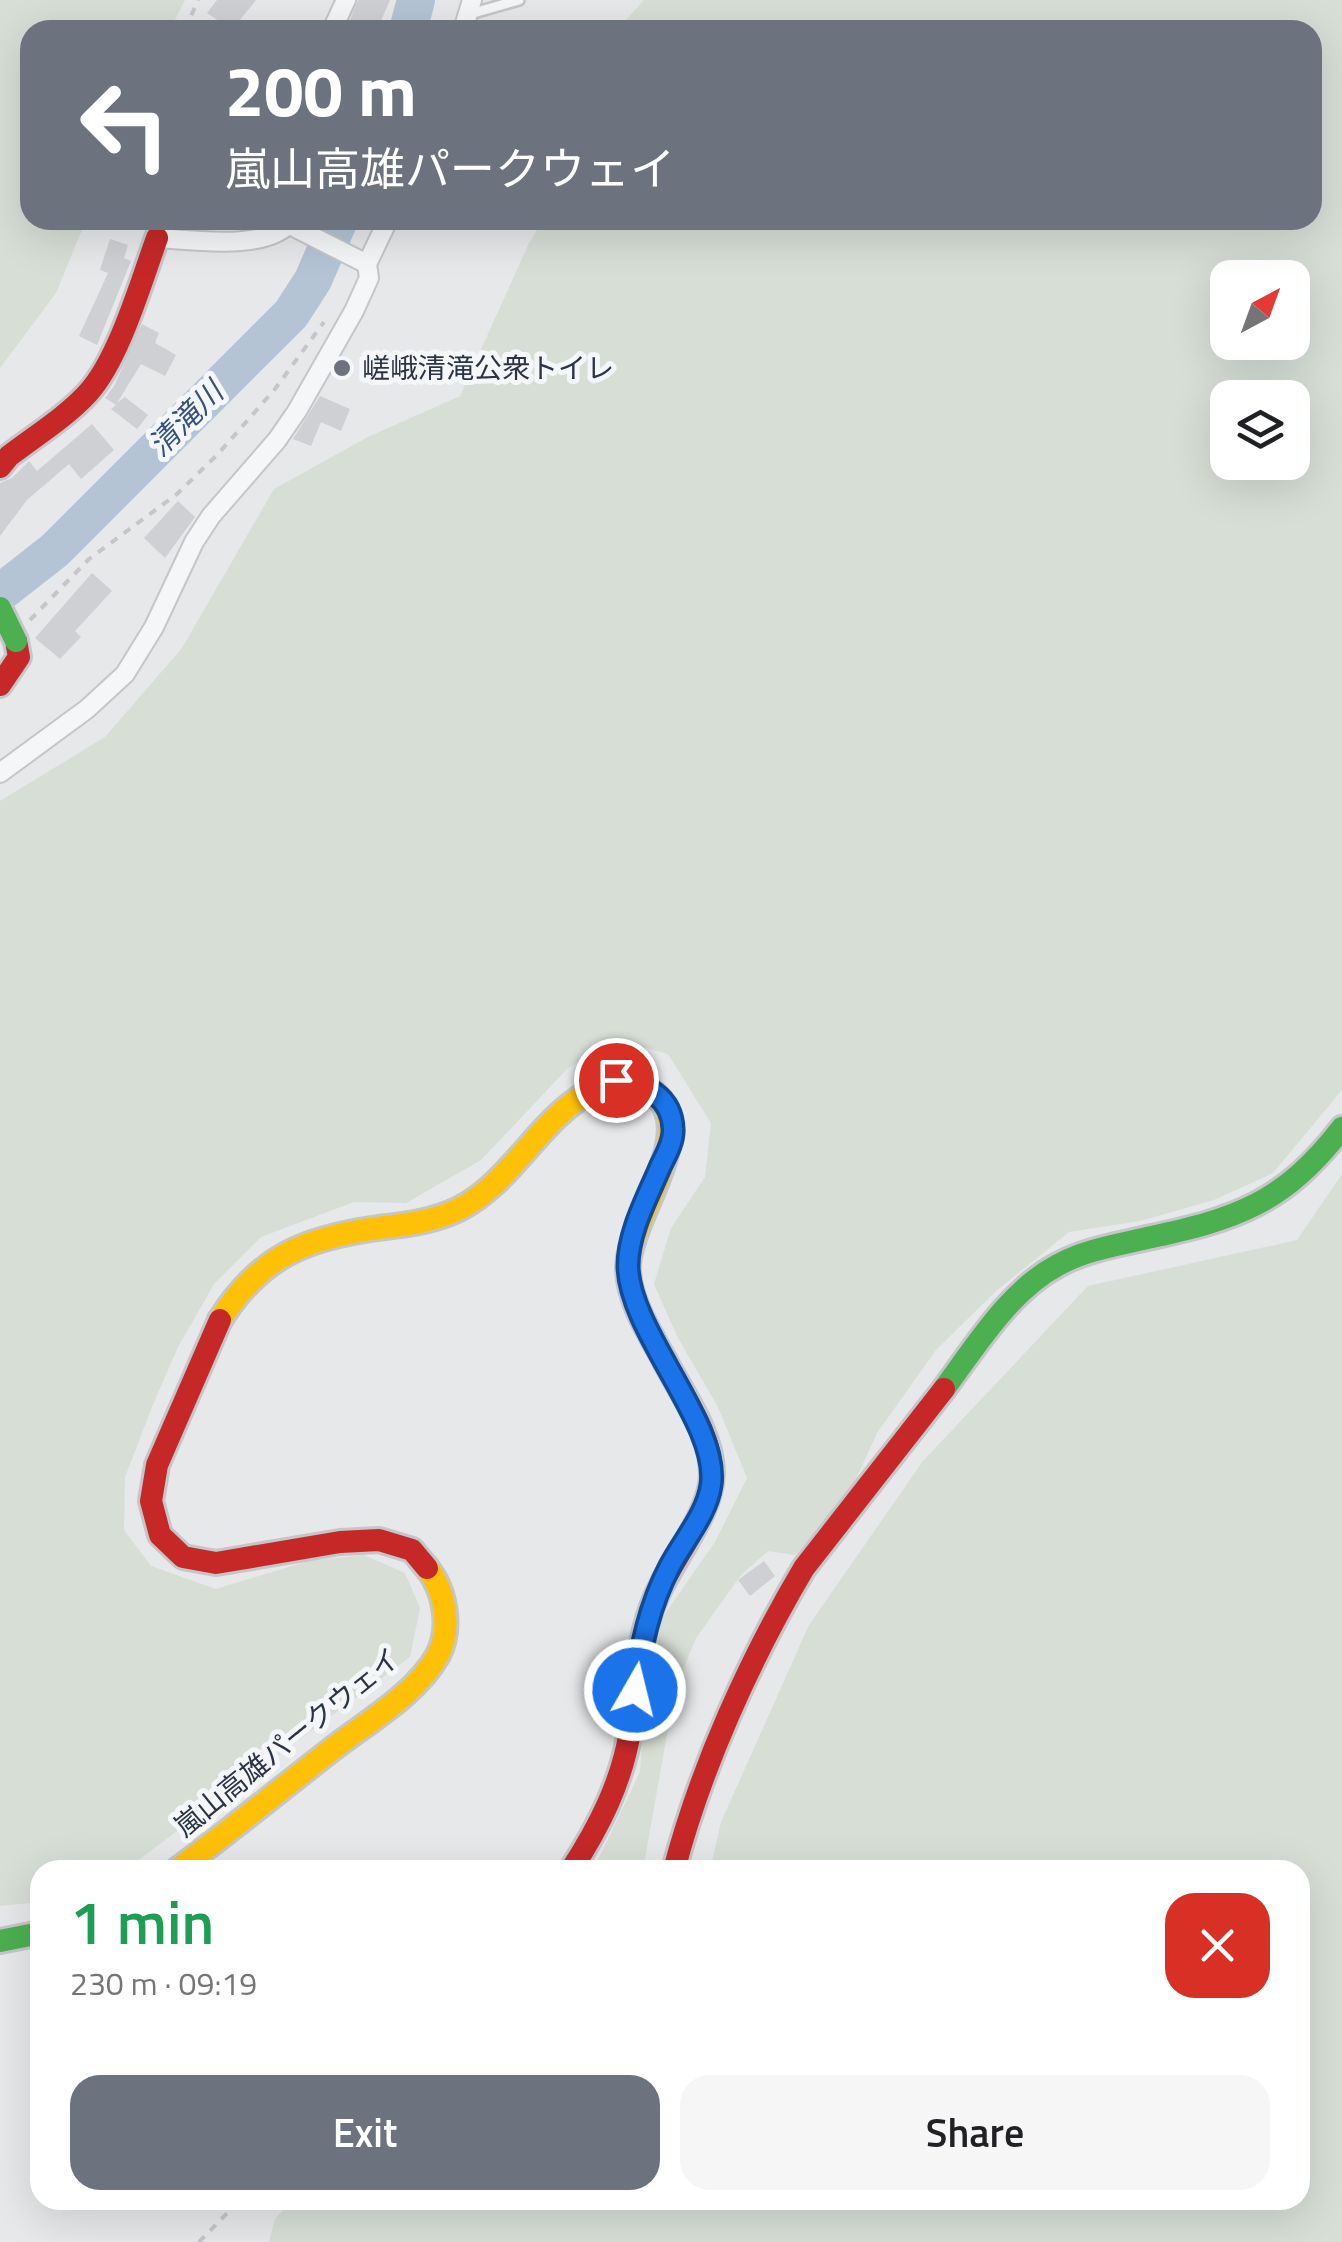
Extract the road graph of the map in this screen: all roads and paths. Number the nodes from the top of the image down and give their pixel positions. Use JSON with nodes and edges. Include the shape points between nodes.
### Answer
{"nodes":[{"id":1,"x":519,"y":0,"type":"edge"},
{"id":2,"x":467,"y":15,"type":"edge"},
{"id":3,"x":283,"y":230,"type":"edge"},
{"id":4,"x":303,"y":230,"type":"edge"},
{"id":5,"x":382,"y":230,"type":"edge"},
{"id":6,"x":157,"y":238,"type":"joint"},
{"id":7,"x":364,"y":262,"type":"junction"},
{"id":8,"x":335,"y":309,"type":"dead end"},
{"id":9,"x":0,"y":467,"type":"edge"},
{"id":10,"x":53,"y":593,"type":"dead end"},
{"id":11,"x":0,"y":608,"type":"edge"},
{"id":12,"x":0,"y":685,"type":"edge"},
{"id":13,"x":0,"y":773,"type":"edge"},
{"id":14,"x":1342,"y":1128,"type":"edge"},
{"id":15,"x":190,"y":1860,"type":"edge"},
{"id":16,"x":577,"y":1860,"type":"edge"},
{"id":17,"x":676,"y":1860,"type":"edge"},
{"id":18,"x":30,"y":1935,"type":"edge"},
{"id":19,"x":0,"y":1940,"type":"edge"},
{"id":20,"x":230,"y":2210,"type":"edge"},
{"id":21,"x":199,"y":2242,"type":"edge"}],
"edges":[{"from":1,"to":2,"type":"lane"},
{"from":3,"to":6,"type":"street","via":[[221,243]]},
{"from":4,"to":7,"type":"street"},
{"from":5,"to":7,"type":"street"},
{"from":6,"to":9,"type":"street","via":[[100,379]]},
{"from":7,"to":13,"type":"street","via":[[369,278],[297,411],[211,516],[125,674]]},
{"from":8,"to":10,"type":"path","via":[[218,454]]},
{"from":11,"to":12,"type":"street","bridge":true,"via":[[19,657]]},
{"from":14,"to":17,"type":"street","via":[[1302,1174],[1239,1216],[1089,1251],[1029,1284],[782,1603],[708,1764]]},
{"from":15,"to":16,"type":"street","name":"嵐山高雄パークウェイ","via":[[410,1685],[439,1654],[444,1635],[433,1572],[414,1550],[388,1541],[229,1562],[195,1561],[170,1549],[150,1508],[153,1480],[220,1319],[278,1257],[316,1240],[415,1222],[476,1200],[591,1088],[635,1081],[656,1093],[674,1130],[628,1267],[648,1327],[712,1462],[711,1489],[645,1626],[628,1746],[612,1800]]},
{"from":18,"to":19,"type":"street"},
{"from":20,"to":21,"type":"path"}]}
